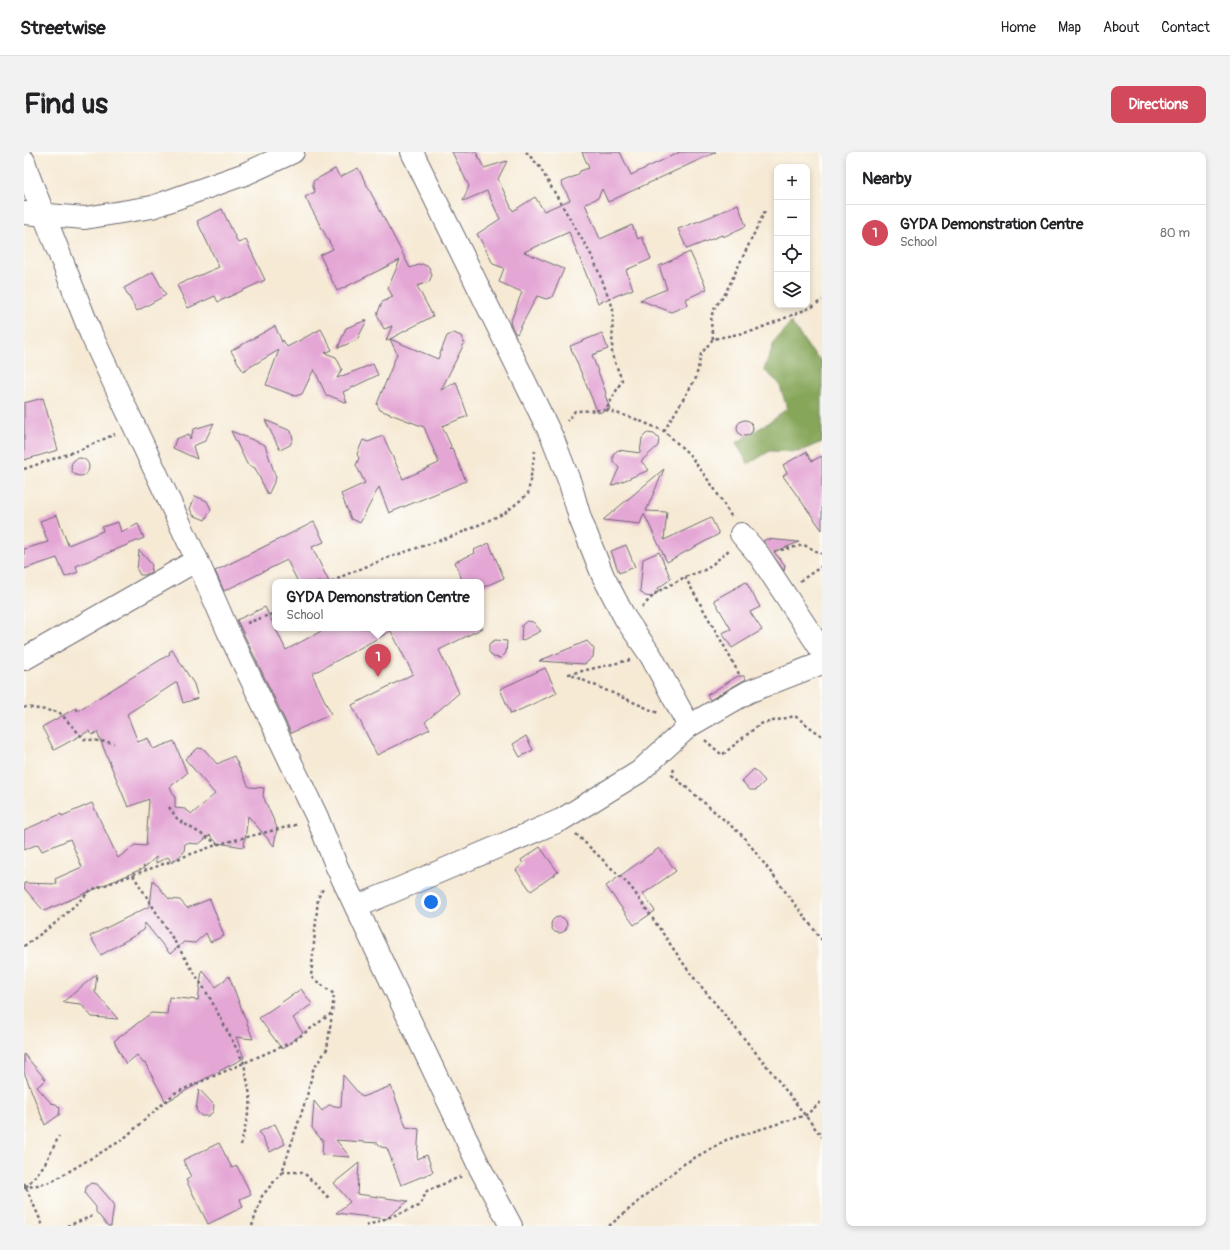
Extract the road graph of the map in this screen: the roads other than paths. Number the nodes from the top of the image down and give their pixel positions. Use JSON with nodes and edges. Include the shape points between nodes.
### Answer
{"nodes":[{"id":1,"x":293,"y":152,"type":"edge"},
{"id":2,"x":412,"y":152,"type":"edge"},
{"id":3,"x":24,"y":161,"type":"edge"},
{"id":4,"x":34,"y":213,"type":"edge"},
{"id":5,"x":741,"y":534,"type":"road end"},
{"id":6,"x":197,"y":560,"type":"junction"},
{"id":7,"x":822,"y":651,"type":"edge"},
{"id":8,"x":24,"y":659,"type":"edge"},
{"id":9,"x":822,"y":664,"type":"edge"},
{"id":10,"x":689,"y":726,"type":"junction"},
{"id":11,"x":356,"y":907,"type":"junction"},
{"id":12,"x":511,"y":1226,"type":"edge"}],
"edges":[{"from":1,"to":4,"type":"street","via":[[245,174],[152,207],[85,218]]},
{"from":2,"to":10,"type":"street","via":[[553,439],[603,576]]},
{"from":3,"to":4,"type":"street"},
{"from":4,"to":6,"type":"street"},
{"from":5,"to":7,"type":"street","via":[[759,555]]},
{"from":6,"to":8,"type":"street"},
{"from":6,"to":11,"type":"street","via":[[317,817],[336,866]]},
{"from":9,"to":10,"type":"street","via":[[748,692]]},
{"from":10,"to":11,"type":"street","via":[[639,772],[561,820]]},
{"from":11,"to":12,"type":"street","via":[[480,1168]]}]}
